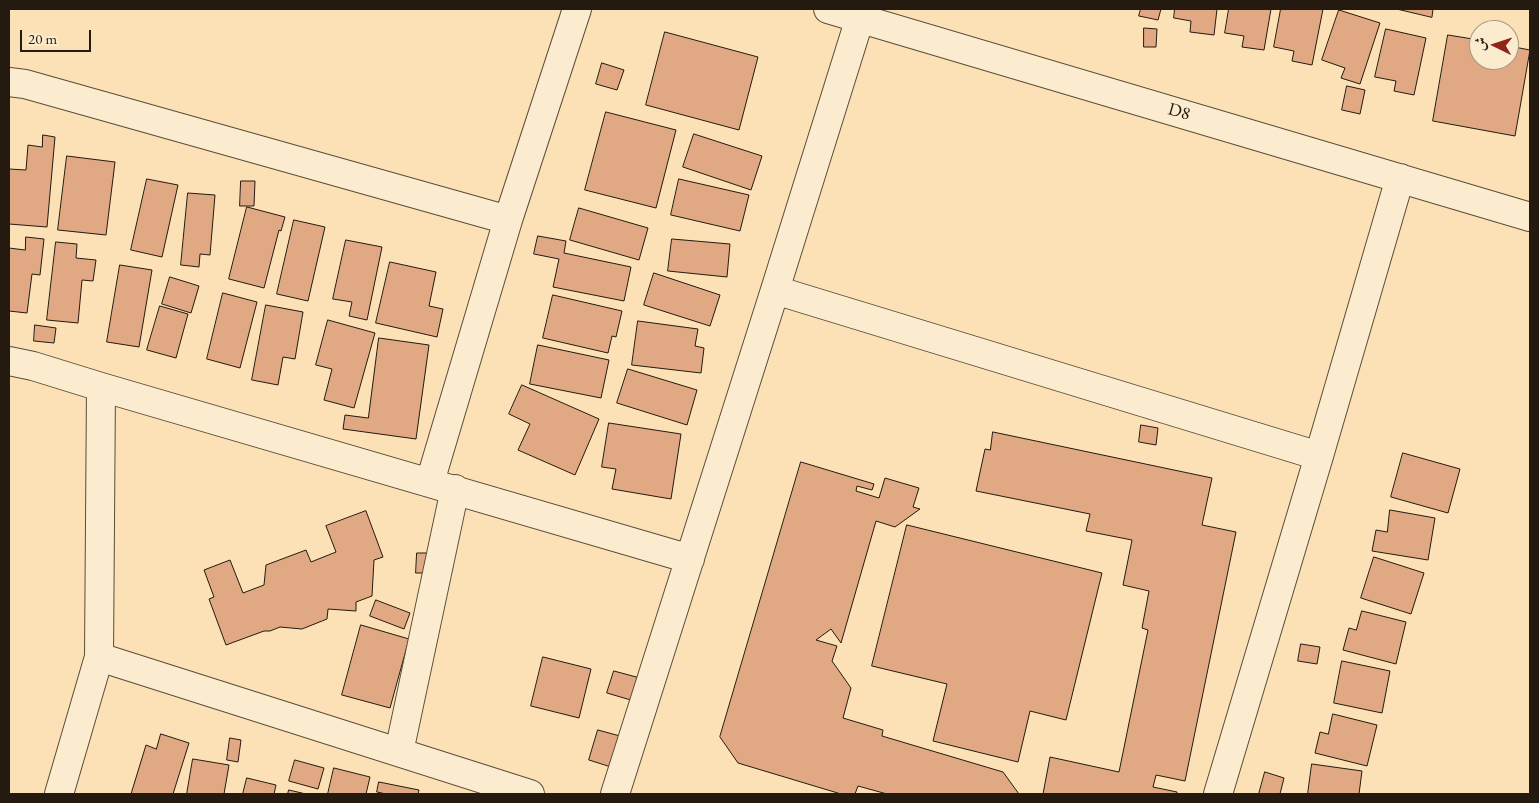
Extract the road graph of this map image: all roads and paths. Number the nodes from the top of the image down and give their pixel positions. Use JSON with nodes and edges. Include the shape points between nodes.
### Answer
{"nodes":[{"id":1,"x":577,"y":9,"type":"edge"},
{"id":2,"x":828,"y":9,"type":"edge"},
{"id":3,"x":860,"y":18,"type":"junction"},
{"id":4,"x":9,"y":82,"type":"edge"},
{"id":5,"x":1400,"y":178,"type":"junction"},
{"id":6,"x":1530,"y":217,"type":"edge"},
{"id":7,"x":508,"y":220,"type":"junction"},
{"id":8,"x":775,"y":290,"type":"junction"},
{"id":9,"x":9,"y":361,"type":"edge"},
{"id":10,"x":101,"y":388,"type":"junction"},
{"id":11,"x":1319,"y":456,"type":"junction"},
{"id":12,"x":443,"y":486,"type":"junction"},
{"id":13,"x":690,"y":559,"type":"junction"},
{"id":14,"x":99,"y":657,"type":"junction"},
{"id":15,"x":399,"y":752,"type":"junction"},
{"id":16,"x":59,"y":794,"type":"edge"},
{"id":17,"x":530,"y":794,"type":"edge"},
{"id":18,"x":615,"y":794,"type":"edge"},
{"id":19,"x":1218,"y":794,"type":"edge"}],
"edges":[{"from":1,"to":7,"type":"street"},
{"from":2,"to":3,"type":"street","name":"D8"},
{"from":3,"to":5,"type":"street","name":"D8"},
{"from":3,"to":8,"type":"street"},
{"from":4,"to":7,"type":"street"},
{"from":5,"to":6,"type":"street","name":"D8"},
{"from":5,"to":11,"type":"street"},
{"from":7,"to":12,"type":"street"},
{"from":8,"to":11,"type":"street"},
{"from":8,"to":13,"type":"street"},
{"from":9,"to":10,"type":"street"},
{"from":10,"to":12,"type":"street"},
{"from":10,"to":14,"type":"street"},
{"from":11,"to":19,"type":"street"},
{"from":12,"to":13,"type":"street"},
{"from":12,"to":15,"type":"street"},
{"from":13,"to":18,"type":"street"},
{"from":14,"to":15,"type":"street"},
{"from":14,"to":16,"type":"street"},
{"from":15,"to":17,"type":"street"}]}
